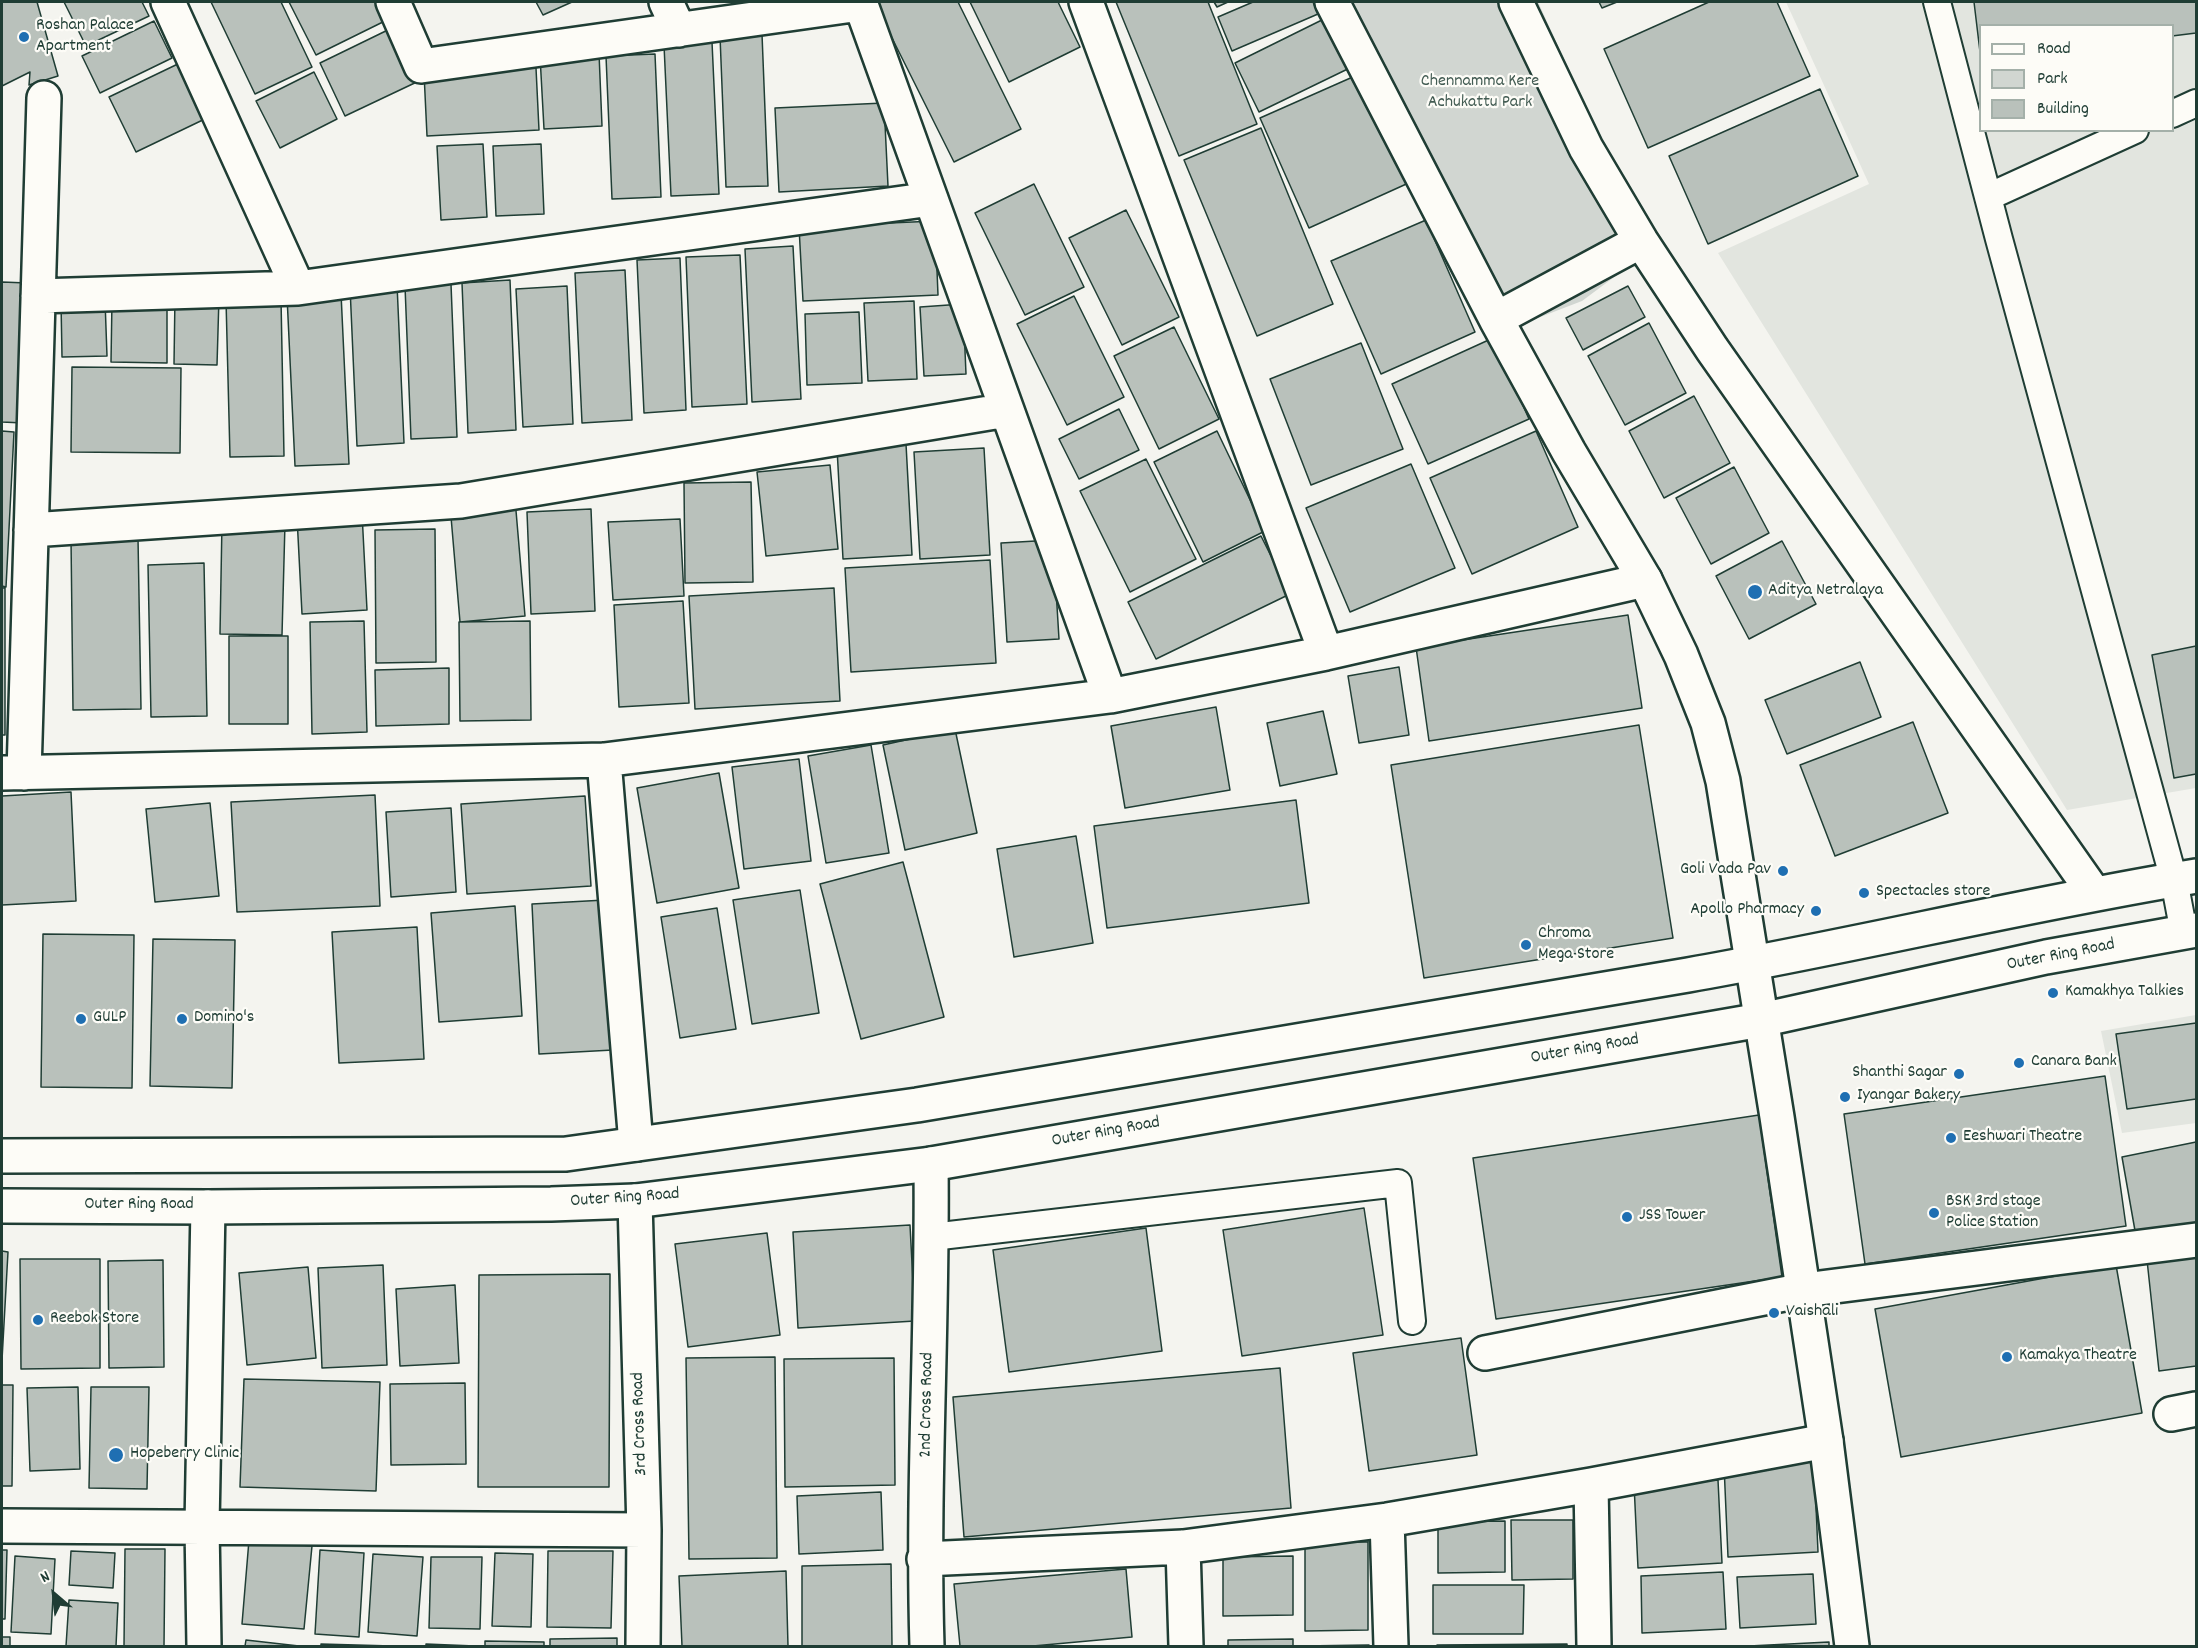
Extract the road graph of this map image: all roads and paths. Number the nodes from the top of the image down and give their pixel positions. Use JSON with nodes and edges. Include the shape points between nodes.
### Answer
{"nodes":[{"id":1,"x":168,"y":2,"type":"edge"},
{"id":2,"x":393,"y":2,"type":"edge"},
{"id":3,"x":1086,"y":2,"type":"edge"},
{"id":4,"x":1332,"y":2,"type":"edge"},
{"id":5,"x":1516,"y":2,"type":"edge"},
{"id":6,"x":1937,"y":2,"type":"edge"},
{"id":7,"x":860,"y":3,"type":"edge"},
{"id":8,"x":672,"y":16,"type":"edge"},
{"id":9,"x":44,"y":98,"type":"dead end"},
{"id":10,"x":2196,"y":103,"type":"edge"},
{"id":11,"x":2174,"y":113,"type":"edge"},
{"id":12,"x":2131,"y":132,"type":"edge"},
{"id":13,"x":1988,"y":197,"type":"junction"},
{"id":14,"x":931,"y":199,"type":"junction"},
{"id":15,"x":1641,"y":241,"type":"junction"},
{"id":16,"x":298,"y":288,"type":"junction"},
{"id":17,"x":38,"y":296,"type":"junction"},
{"id":18,"x":1496,"y":319,"type":"junction"},
{"id":19,"x":1007,"y":410,"type":"junction"},
{"id":20,"x":31,"y":530,"type":"junction"},
{"id":21,"x":1645,"y":580,"type":"junction"},
{"id":22,"x":1326,"y":653,"type":"junction"},
{"id":23,"x":1110,"y":696,"type":"junction"},
{"id":24,"x":604,"y":760,"type":"junction"},
{"id":25,"x":13,"y":773,"type":"edge"},
{"id":26,"x":2185,"y":878,"type":"edge"},
{"id":27,"x":2094,"y":893,"type":"junction"},
{"id":28,"x":2190,"y":932,"type":"edge"},
{"id":29,"x":1753,"y":963,"type":"junction"},
{"id":30,"x":1761,"y":1020,"type":"junction"},
{"id":31,"x":636,"y":1144,"type":"junction"},
{"id":32,"x":2,"y":1156,"type":"edge"},
{"id":33,"x":931,"y":1164,"type":"junction"},
{"id":34,"x":635,"y":1201,"type":"junction"},
{"id":35,"x":2,"y":1206,"type":"edge"},
{"id":36,"x":208,"y":1207,"type":"junction"},
{"id":37,"x":932,"y":1237,"type":"junction"},
{"id":38,"x":2196,"y":1240,"type":"edge"},
{"id":39,"x":1804,"y":1290,"type":"junction"},
{"id":40,"x":1412,"y":1321,"type":"dead end"},
{"id":41,"x":1485,"y":1353,"type":"dead end"},
{"id":42,"x":1826,"y":1441,"type":"junction"},
{"id":43,"x":1591,"y":1485,"type":"junction"},
{"id":44,"x":1387,"y":1520,"type":"junction"},
{"id":45,"x":2,"y":1526,"type":"edge"},
{"id":46,"x":202,"y":1526,"type":"junction"},
{"id":47,"x":645,"y":1530,"type":"junction"},
{"id":48,"x":1183,"y":1547,"type":"junction"},
{"id":49,"x":924,"y":1559,"type":"junction"},
{"id":50,"x":204,"y":1647,"type":"edge"},
{"id":51,"x":644,"y":1647,"type":"edge"},
{"id":52,"x":927,"y":1647,"type":"edge"},
{"id":53,"x":1186,"y":1647,"type":"edge"},
{"id":54,"x":1391,"y":1647,"type":"edge"},
{"id":55,"x":1594,"y":1647,"type":"edge"},
{"id":56,"x":1852,"y":1647,"type":"edge"}],
"edges":[{"from":1,"to":16,"type":"main road"},
{"from":2,"to":8,"type":"main road","via":[[421,66]]},
{"from":3,"to":22,"type":"main road"},
{"from":4,"to":18,"type":"main road"},
{"from":5,"to":15,"type":"main road","via":[[1586,148]]},
{"from":6,"to":13,"type":"lane"},
{"from":7,"to":8,"type":"main road"},
{"from":7,"to":14,"type":"main road"},
{"from":9,"to":17,"type":"main road"},
{"from":10,"to":11,"type":"lane"},
{"from":12,"to":13,"type":"lane"},
{"from":13,"to":26,"type":"lane"},
{"from":14,"to":16,"type":"main road"},
{"from":14,"to":19,"type":"main road"},
{"from":15,"to":18,"type":"main road"},
{"from":15,"to":27,"type":"main road","via":[[1712,349]]},
{"from":16,"to":17,"type":"main road"},
{"from":17,"to":20,"type":"main road"},
{"from":18,"to":21,"type":"main road"},
{"from":19,"to":20,"type":"main road","via":[[461,501]]},
{"from":19,"to":23,"type":"main road"},
{"from":20,"to":25,"type":"main road"},
{"from":21,"to":22,"type":"main road"},
{"from":21,"to":29,"type":"main road","via":[[1708,723],[1723,781]]},
{"from":22,"to":23,"type":"main road"},
{"from":23,"to":24,"type":"main road"},
{"from":24,"to":25,"type":"main road"},
{"from":24,"to":31,"type":"main road"},
{"from":26,"to":27,"type":"main road"},
{"from":26,"to":28,"type":"lane"},
{"from":27,"to":29,"type":"main road"},
{"from":28,"to":30,"type":"main road","name":"Outer Ring Road","via":[[2046,957]]},
{"from":29,"to":30,"type":"main road"},
{"from":29,"to":31,"type":"main road","via":[[917,1105]]},
{"from":30,"to":33,"type":"main road","name":"Outer Ring Road"},
{"from":30,"to":39,"type":"main road"},
{"from":31,"to":32,"type":"main road","via":[[566,1154]]},
{"from":33,"to":34,"type":"main road","name":"Outer Ring Road"},
{"from":33,"to":37,"type":"main road","name":"2nd Cross Road"},
{"from":34,"to":36,"type":"main road","name":"Outer Ring Road"},
{"from":34,"to":47,"type":"main road","name":"3rd Cross Road"},
{"from":35,"to":36,"type":"main road","name":"Outer Ring Road"},
{"from":36,"to":46,"type":"main road"},
{"from":37,"to":40,"type":"lane","via":[[1398,1183]]},
{"from":37,"to":49,"type":"main road","name":"2nd Cross Road"},
{"from":38,"to":39,"type":"main road"},
{"from":39,"to":41,"type":"main road"},
{"from":39,"to":42,"type":"main road"},
{"from":42,"to":43,"type":"main road"},
{"from":42,"to":56,"type":"main road"},
{"from":43,"to":44,"type":"main road"},
{"from":43,"to":55,"type":"main road"},
{"from":44,"to":48,"type":"main road"},
{"from":44,"to":54,"type":"main road"},
{"from":45,"to":46,"type":"main road"},
{"from":46,"to":47,"type":"main road"},
{"from":46,"to":50,"type":"main road"},
{"from":47,"to":51,"type":"main road","name":"3rd Cross Road"},
{"from":48,"to":49,"type":"main road"},
{"from":48,"to":53,"type":"main road"},
{"from":49,"to":52,"type":"main road","name":"2nd Cross Road"}]}
